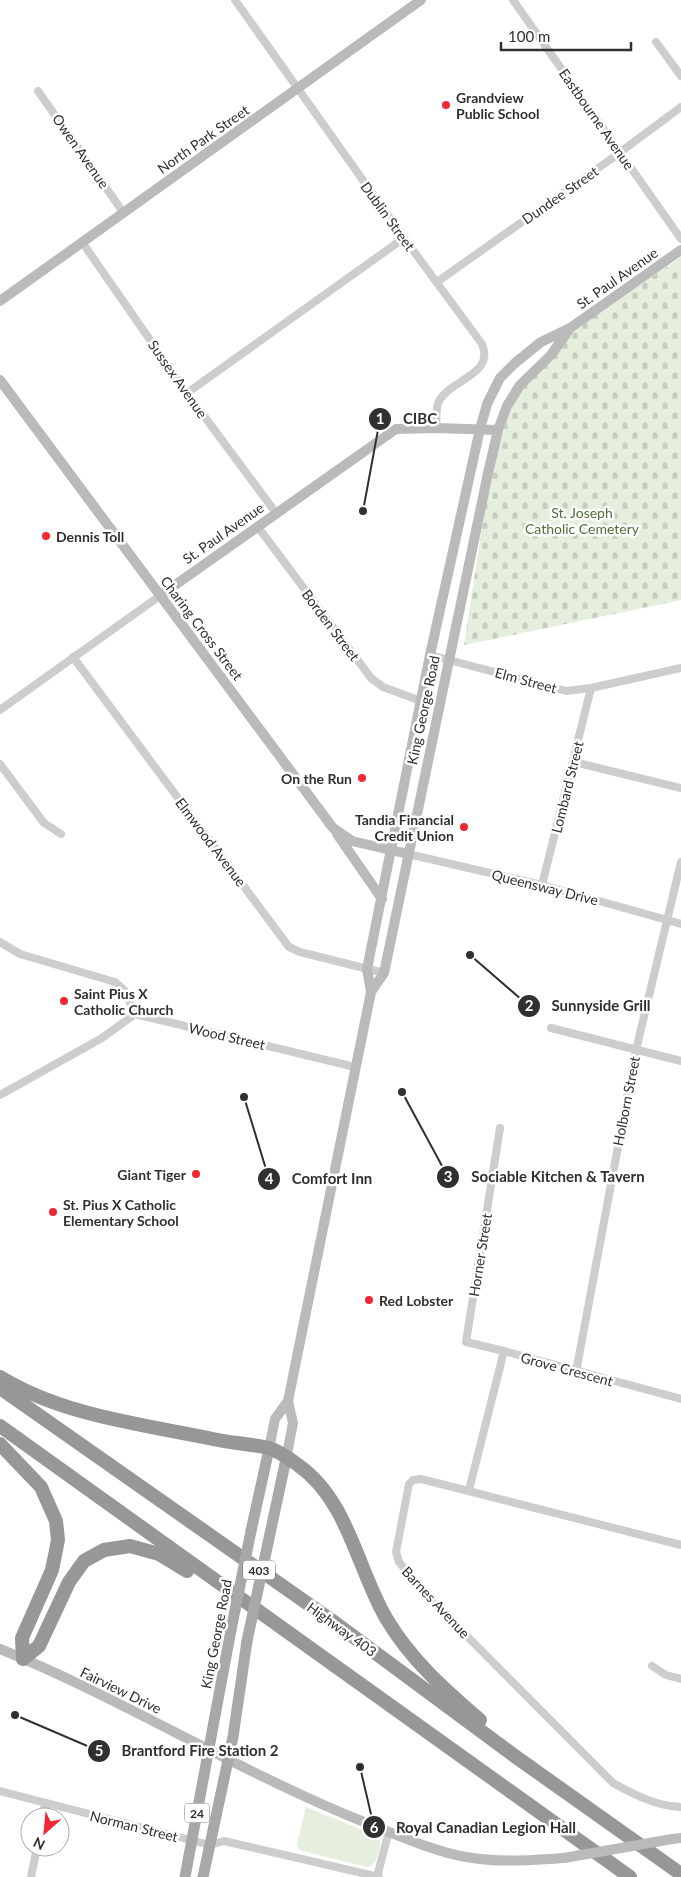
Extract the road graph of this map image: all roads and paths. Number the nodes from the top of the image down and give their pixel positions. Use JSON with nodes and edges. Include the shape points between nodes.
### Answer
{"nodes":[{"id":1,"x":234,"y":0,"type":"edge"},
{"id":2,"x":421,"y":0,"type":"edge"},
{"id":3,"x":513,"y":0,"type":"edge"},
{"id":4,"x":656,"y":42,"type":"dead end"},
{"id":5,"x":681,"y":76,"type":"edge"},
{"id":6,"x":298,"y":90,"type":"junction"},
{"id":7,"x":38,"y":91,"type":"dead end"},
{"id":8,"x":681,"y":107,"type":"edge"},
{"id":9,"x":620,"y":152,"type":"junction"},
{"id":10,"x":123,"y":212,"type":"junction"},
{"id":11,"x":404,"y":238,"type":"junction"},
{"id":12,"x":681,"y":239,"type":"edge"},
{"id":13,"x":82,"y":242,"type":"junction"},
{"id":14,"x":681,"y":250,"type":"edge"},
{"id":15,"x":438,"y":282,"type":"junction"},
{"id":16,"x":0,"y":301,"type":"edge"},
{"id":17,"x":570,"y":328,"type":"junction"},
{"id":18,"x":0,"y":380,"type":"edge"},
{"id":19,"x":187,"y":393,"type":"junction"},
{"id":20,"x":436,"y":428,"type":"junction"},
{"id":21,"x":480,"y":429,"type":"junction"},
{"id":22,"x":498,"y":430,"type":"junction"},
{"id":23,"x":276,"y":514,"type":"junction"},
{"id":24,"x":258,"y":527,"type":"junction"},
{"id":25,"x":161,"y":595,"type":"junction"},
{"id":26,"x":430,"y":654,"type":"junction"},
{"id":27,"x":73,"y":657,"type":"junction"},
{"id":28,"x":448,"y":660,"type":"junction"},
{"id":29,"x":681,"y":668,"type":"edge"},
{"id":30,"x":591,"y":688,"type":"junction"},
{"id":31,"x":421,"y":701,"type":"junction"},
{"id":32,"x":0,"y":710,"type":"edge"},
{"id":33,"x":574,"y":762,"type":"junction"},
{"id":34,"x":0,"y":764,"type":"edge"},
{"id":35,"x":681,"y":788,"type":"edge"},
{"id":36,"x":333,"y":828,"type":"junction"},
{"id":37,"x":61,"y":834,"type":"dead end"},
{"id":38,"x":392,"y":850,"type":"junction"},
{"id":39,"x":408,"y":854,"type":"junction"},
{"id":40,"x":681,"y":862,"type":"edge"},
{"id":41,"x":542,"y":886,"type":"junction"},
{"id":42,"x":382,"y":899,"type":"junction"},
{"id":43,"x":667,"y":920,"type":"junction"},
{"id":44,"x":681,"y":924,"type":"edge"},
{"id":45,"x":0,"y":942,"type":"edge"},
{"id":46,"x":367,"y":969,"type":"junction"},
{"id":47,"x":384,"y":974,"type":"junction"},
{"id":48,"x":372,"y":992,"type":"junction"},
{"id":49,"x":135,"y":1014,"type":"junction"},
{"id":50,"x":551,"y":1028,"type":"dead end"},
{"id":51,"x":636,"y":1050,"type":"junction"},
{"id":52,"x":681,"y":1061,"type":"edge"},
{"id":53,"x":355,"y":1067,"type":"junction"},
{"id":54,"x":0,"y":1095,"type":"edge"},
{"id":55,"x":500,"y":1128,"type":"dead end"},
{"id":56,"x":504,"y":1351,"type":"junction"},
{"id":57,"x":576,"y":1372,"type":"junction"},
{"id":58,"x":0,"y":1377,"type":"edge"},
{"id":59,"x":0,"y":1388,"type":"edge"},
{"id":60,"x":681,"y":1399,"type":"edge"},
{"id":61,"x":288,"y":1401,"type":"junction"},
{"id":62,"x":0,"y":1426,"type":"edge"},
{"id":63,"x":0,"y":1444,"type":"edge"},
{"id":64,"x":270,"y":1449,"type":"junction"},
{"id":65,"x":286,"y":1458,"type":"junction"},
{"id":66,"x":469,"y":1490,"type":"junction"},
{"id":67,"x":681,"y":1545,"type":"edge"},
{"id":68,"x":232,"y":1593,"type":"junction"},
{"id":69,"x":0,"y":1649,"type":"edge"},
{"id":70,"x":23,"y":1658,"type":"junction"},
{"id":71,"x":652,"y":1666,"type":"dead end"},
{"id":72,"x":681,"y":1679,"type":"edge"},
{"id":73,"x":209,"y":1749,"type":"junction"},
{"id":74,"x":516,"y":1756,"type":"junction"},
{"id":75,"x":228,"y":1759,"type":"junction"},
{"id":76,"x":0,"y":1791,"type":"edge"},
{"id":77,"x":45,"y":1803,"type":"junction"},
{"id":78,"x":44,"y":1807,"type":"edge"},
{"id":79,"x":681,"y":1807,"type":"edge"},
{"id":80,"x":389,"y":1831,"type":"junction"},
{"id":81,"x":677,"y":1838,"type":"edge"},
{"id":82,"x":192,"y":1840,"type":"junction"},
{"id":83,"x":210,"y":1845,"type":"junction"},
{"id":84,"x":34,"y":1857,"type":"edge"},
{"id":85,"x":681,"y":1874,"type":"edge"},
{"id":86,"x":31,"y":1877,"type":"edge"},
{"id":87,"x":185,"y":1877,"type":"edge"},
{"id":88,"x":203,"y":1877,"type":"edge"},
{"id":89,"x":378,"y":1877,"type":"edge"},
{"id":90,"x":630,"y":1877,"type":"edge"}],
"edges":[{"from":1,"to":6,"type":"street","name":"Dublin Street"},
{"from":2,"to":6,"type":"main road","name":"North Park Street"},
{"from":3,"to":9,"type":"street","name":"Eastbourne Avenue"},
{"from":4,"to":5,"type":"street"},
{"from":6,"to":10,"type":"main road","name":"North Park Street"},
{"from":6,"to":11,"type":"street","name":"Dublin Street"},
{"from":7,"to":10,"type":"street","name":"Owen Avenue"},
{"from":8,"to":9,"type":"street","name":"Dundee Street"},
{"from":9,"to":12,"type":"street","name":"Eastbourne Avenue"},
{"from":9,"to":15,"type":"street","name":"Dundee Street"},
{"from":10,"to":13,"type":"main road","name":"North Park Street"},
{"from":11,"to":15,"type":"street","name":"Dublin Street"},
{"from":11,"to":19,"type":"street"},
{"from":13,"to":16,"type":"main road","name":"North Park Street"},
{"from":13,"to":19,"type":"street","name":"Sussex Avenue"},
{"from":14,"to":17,"type":"main road","name":"St. Paul Avenue"},
{"from":15,"to":20,"type":"street","name":"Dublin Street","via":[[486,353],[478,370],[445,392],[438,403]]},
{"from":17,"to":21,"type":"main road","name":"St. Paul Avenue","via":[[541,342],[500,378],[487,404]]},
{"from":17,"to":22,"type":"main road","name":"St. Paul Avenue","via":[[551,355],[520,385]]},
{"from":18,"to":25,"type":"main road","name":"Charing Cross Street"},
{"from":19,"to":23,"type":"street","name":"Sussex Avenue"},
{"from":20,"to":21,"type":"main road","name":"St. Paul Avenue"},
{"from":20,"to":23,"type":"main road","name":"St. Paul Avenue","via":[[396,429]]},
{"from":21,"to":22,"type":"main road","name":"St. Paul Avenue"},
{"from":21,"to":26,"type":"main road","name":"King George Road"},
{"from":22,"to":28,"type":"main road","name":"King George Road"},
{"from":23,"to":24,"type":"main road","name":"St. Paul Avenue"},
{"from":24,"to":25,"type":"main road","name":"St. Paul Avenue"},
{"from":24,"to":31,"type":"street","name":"Borden Street","via":[[371,678],[383,687]]},
{"from":25,"to":27,"type":"street","name":"St. Paul Avenue"},
{"from":25,"to":36,"type":"main road","name":"Charing Cross Street"},
{"from":26,"to":28,"type":"street","name":"Elm Street"},
{"from":26,"to":31,"type":"main road","name":"King George Road"},
{"from":27,"to":32,"type":"street","name":"St. Paul Avenue"},
{"from":27,"to":46,"type":"street","name":"Elmwood Avenue","via":[[289,947]]},
{"from":28,"to":30,"type":"street","name":"Elm Street","via":[[566,691]]},
{"from":28,"to":39,"type":"main road","name":"King George Road"},
{"from":29,"to":30,"type":"street","name":"Elm Street"},
{"from":30,"to":33,"type":"street","name":"Lombard Street"},
{"from":31,"to":38,"type":"main road","name":"King George Road"},
{"from":33,"to":35,"type":"street"},
{"from":33,"to":41,"type":"street","name":"Lombard Street"},
{"from":34,"to":37,"type":"street","via":[[44,823]]},
{"from":36,"to":38,"type":"main road","name":"Charing Cross Street","via":[[352,841]]},
{"from":36,"to":42,"type":"main road"},
{"from":38,"to":39,"type":"main road","name":"Charing Cross Street"},
{"from":38,"to":42,"type":"main road","name":"King George Road"},
{"from":39,"to":41,"type":"street","name":"Queensway Drive"},
{"from":39,"to":47,"type":"main road","name":"King George Road"},
{"from":40,"to":43,"type":"street","name":"Holborn Street"},
{"from":41,"to":43,"type":"street","name":"Queensway Drive"},
{"from":42,"to":46,"type":"main road","name":"King George Road"},
{"from":43,"to":44,"type":"street","name":"Queensway Drive"},
{"from":43,"to":51,"type":"street","name":"Holborn Street"},
{"from":45,"to":49,"type":"street","via":[[20,954],[114,982],[125,991]]},
{"from":46,"to":47,"type":"street","name":"Elmwood Avenue"},
{"from":46,"to":48,"type":"main road","name":"King George Road"},
{"from":47,"to":48,"type":"main road","name":"King George Road"},
{"from":48,"to":53,"type":"main road","name":"King George Road"},
{"from":49,"to":53,"type":"street","name":"Wood Street"},
{"from":49,"to":54,"type":"street","via":[[102,1038]]},
{"from":50,"to":51,"type":"street"},
{"from":51,"to":52,"type":"street"},
{"from":51,"to":57,"type":"street","name":"Holborn Street"},
{"from":53,"to":61,"type":"main road","name":"King George Road"},
{"from":55,"to":56,"type":"street","name":"Horner Street","via":[[466,1342]]},
{"from":56,"to":57,"type":"street","name":"Grove Crescent"},
{"from":56,"to":66,"type":"street","name":"Grove Crescent"},
{"from":57,"to":60,"type":"street","name":"Grove Crescent"},
{"from":58,"to":64,"type":"highway","via":[[71,1410]]},
{"from":59,"to":74,"type":"highway","name":"Highway 403","number":"403","via":[[331,1620]]},
{"from":61,"to":64,"type":"main road","name":"King George Road","via":[[275,1419]]},
{"from":61,"to":65,"type":"main road","name":"King George Road","via":[[293,1423]]},
{"from":62,"to":68,"type":"highway","number":"403"},
{"from":63,"to":70,"type":"highway","via":[[41,1487],[56,1521],[58,1540],[52,1570],[22,1638]]},
{"from":64,"to":65,"type":"highway"},
{"from":64,"to":73,"type":"main road","name":"King George Road","number":"24","bridge":true},
{"from":65,"to":74,"type":"highway","via":[[318,1482],[337,1508],[385,1616],[407,1651],[446,1691],[501,1738]]},
{"from":65,"to":75,"type":"main road","name":"King George Road","number":"24","bridge":true,"via":[[247,1642]]},
{"from":66,"to":67,"type":"street","name":"Barnes Avenue"},
{"from":66,"to":79,"type":"street","name":"Barnes Avenue","via":[[421,1478],[409,1484],[396,1552],[399,1562],[428,1597],[613,1783],[641,1799]]},
{"from":68,"to":70,"type":"highway","via":[[159,1554],[130,1546],[104,1550],[84,1562],[69,1582],[39,1646]]},
{"from":68,"to":90,"type":"highway","number":"403"},
{"from":69,"to":70,"type":"main road","name":"Fairview Drive"},
{"from":70,"to":73,"type":"main road","name":"Fairview Drive"},
{"from":71,"to":72,"type":"street"},
{"from":73,"to":75,"type":"main road","name":"Fairview Drive"},
{"from":73,"to":82,"type":"main road","name":"King George Road","number":"24"},
{"from":74,"to":85,"type":"highway","name":"Highway 403","number":"403"},
{"from":75,"to":80,"type":"main road","name":"Fairview Drive","via":[[310,1800]]},
{"from":75,"to":83,"type":"main road","name":"King George Road","number":"24"},
{"from":76,"to":77,"type":"street","name":"Norman Street"},
{"from":77,"to":78,"type":"street"},
{"from":77,"to":82,"type":"street","name":"Norman Street"},
{"from":80,"to":81,"type":"main road","name":"Fairview Drive","bridge":true,"via":[[465,1857],[514,1861],[564,1858]]},
{"from":80,"to":89,"type":"street"},
{"from":82,"to":83,"type":"street","name":"Norman Street"},
{"from":82,"to":87,"type":"main road","name":"King George Road","number":"24"},
{"from":83,"to":88,"type":"main road","name":"King George Road","number":"24"},
{"from":83,"to":89,"type":"street","via":[[224,1841]]},
{"from":84,"to":86,"type":"street"}]}
